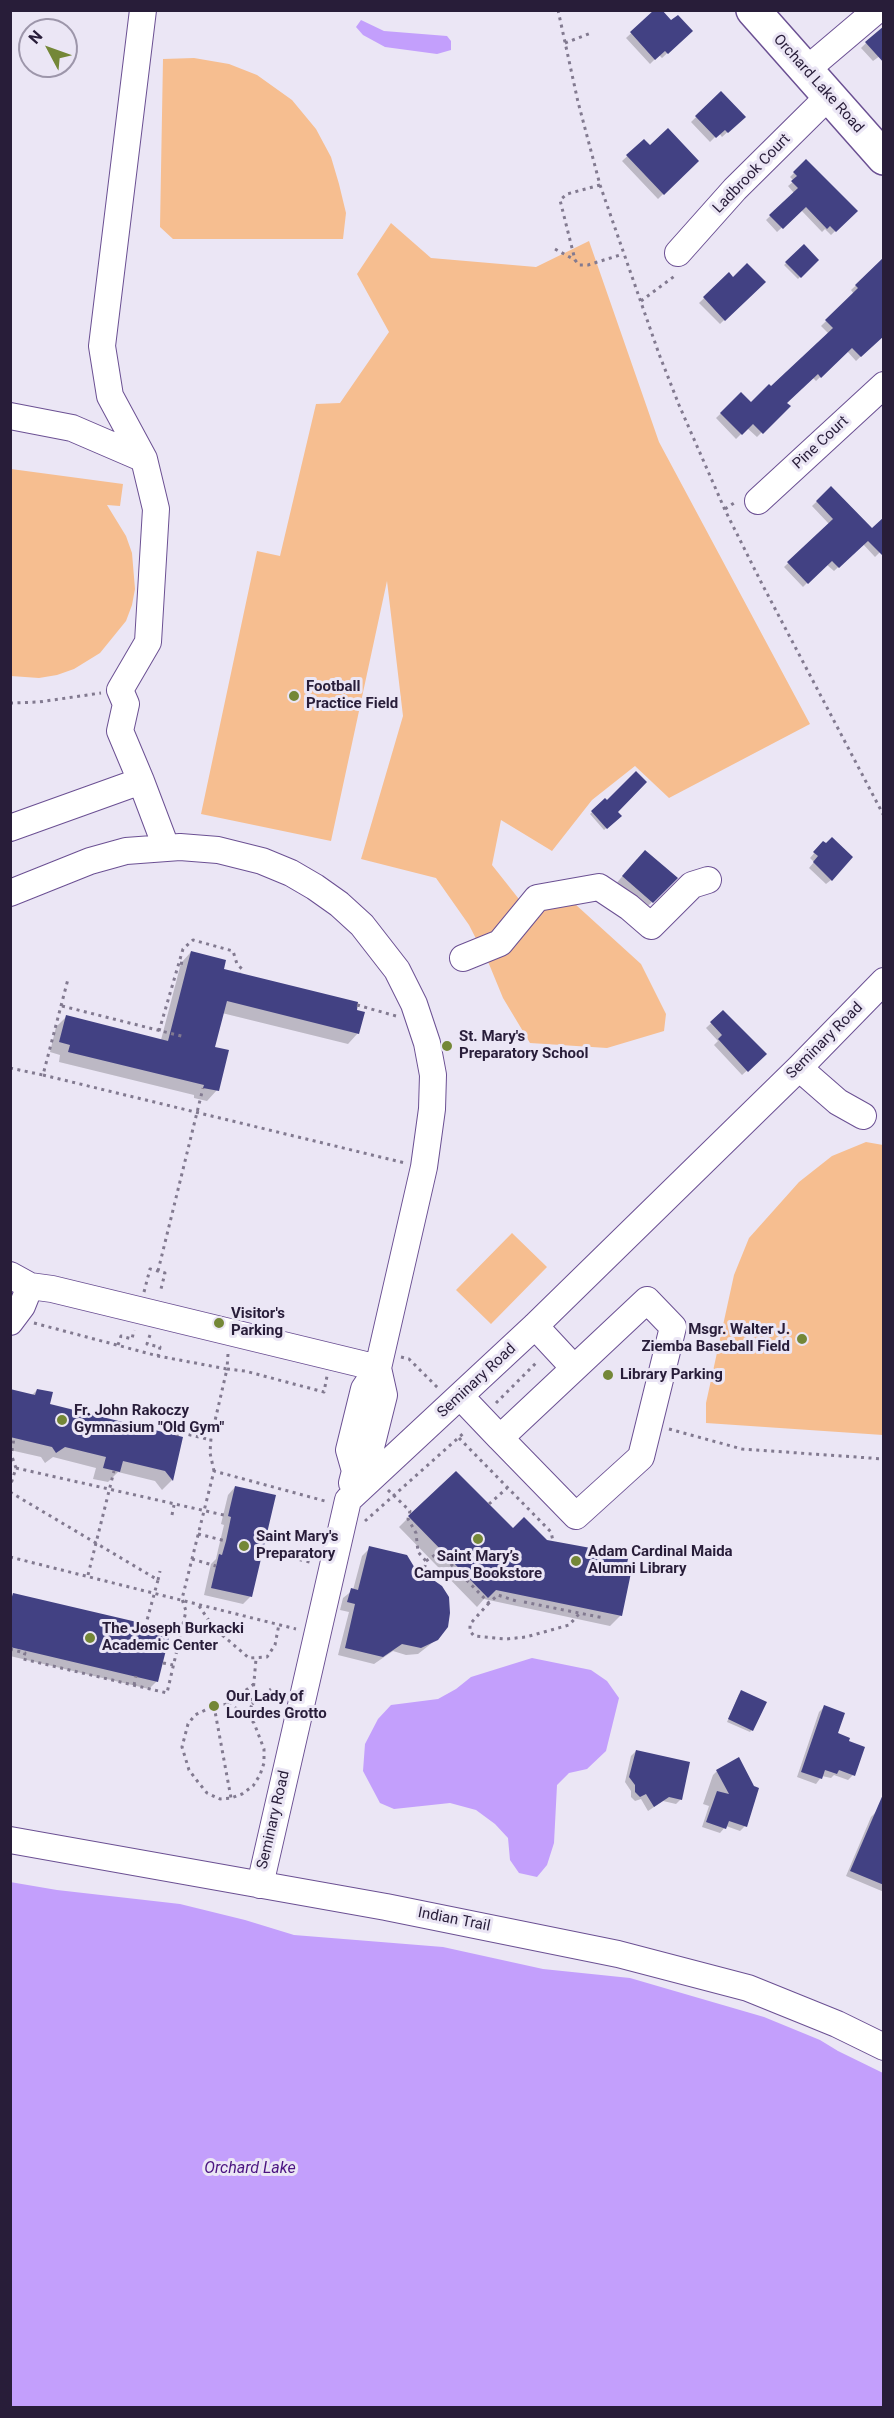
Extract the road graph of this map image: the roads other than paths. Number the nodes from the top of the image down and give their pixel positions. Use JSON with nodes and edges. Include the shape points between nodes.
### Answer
{"nodes":[{"id":1,"x":142,"y":10,"type":"edge"},
{"id":2,"x":753,"y":10,"type":"edge"},
{"id":3,"x":877,"y":10,"type":"edge"},
{"id":4,"x":805,"y":70,"type":"junction"},
{"id":5,"x":828,"y":97,"type":"junction"},
{"id":6,"x":884,"y":158,"type":"edge"},
{"id":7,"x":679,"y":262,"type":"road end"},
{"id":8,"x":884,"y":385,"type":"edge"},
{"id":9,"x":10,"y":416,"type":"edge"},
{"id":10,"x":144,"y":459,"type":"junction"},
{"id":11,"x":758,"y":501,"type":"dead end"},
{"id":12,"x":141,"y":781,"type":"junction"},
{"id":13,"x":10,"y":828,"type":"edge"},
{"id":14,"x":166,"y":847,"type":"junction"},
{"id":15,"x":708,"y":880,"type":"dead end"},
{"id":16,"x":10,"y":893,"type":"edge"},
{"id":17,"x":463,"y":958,"type":"dead end"},
{"id":18,"x":884,"y":981,"type":"edge"},
{"id":19,"x":799,"y":1068,"type":"junction"},
{"id":20,"x":863,"y":1116,"type":"dead end"},
{"id":21,"x":20,"y":1280,"type":"edge"},
{"id":22,"x":22,"y":1322,"type":"edge"},
{"id":23,"x":535,"y":1326,"type":"junction"},
{"id":24,"x":380,"y":1360,"type":"junction"},
{"id":25,"x":574,"y":1368,"type":"junction"},
{"id":26,"x":456,"y":1400,"type":"junction"},
{"id":27,"x":500,"y":1438,"type":"junction"},
{"id":28,"x":364,"y":1474,"type":"junction"},
{"id":29,"x":10,"y":1840,"type":"edge"},
{"id":30,"x":260,"y":1885,"type":"junction"},
{"id":31,"x":884,"y":2047,"type":"edge"}],
"edges":[{"from":1,"to":10,"type":"street","via":[[102,346],[110,396]]},
{"from":2,"to":4,"type":"main road","name":"Orchard Lake Road"},
{"from":3,"to":4,"type":"street"},
{"from":4,"to":5,"type":"main road","name":"Orchard Lake Road"},
{"from":5,"to":6,"type":"main road","name":"Orchard Lake Road"},
{"from":5,"to":7,"type":"street","name":"Ladbrook Court","via":[[735,189]]},
{"from":8,"to":11,"type":"street","name":"Pine Court"},
{"from":9,"to":10,"type":"street","via":[[72,428]]},
{"from":10,"to":12,"type":"street","via":[[156,509],[148,642],[120,690],[126,704],[120,730]]},
{"from":12,"to":13,"type":"street"},
{"from":12,"to":14,"type":"street"},
{"from":14,"to":16,"type":"street","via":[[115,854]]},
{"from":14,"to":24,"type":"street","via":[[193,847],[249,857],[315,886],[351,914],[373,938],[397,970],[419,1016],[433,1075],[431,1118],[424,1167]]},
{"from":15,"to":17,"type":"street","via":[[692,885],[651,926],[599,887],[537,898],[500,943]]},
{"from":18,"to":19,"type":"street","name":"Seminary Road"},
{"from":19,"to":20,"type":"street","via":[[838,1102]]},
{"from":19,"to":23,"type":"street","name":"Seminary Road"},
{"from":21,"to":22,"type":"street"},
{"from":21,"to":24,"type":"street","via":[[332,1357]]},
{"from":23,"to":25,"type":"street"},
{"from":23,"to":26,"type":"street","name":"Seminary Road"},
{"from":24,"to":28,"type":"street","via":[[364,1389],[349,1450]]},
{"from":25,"to":27,"type":"street"},
{"from":25,"to":27,"type":"street","via":[[647,1300],[673,1327],[641,1457],[576,1516]]},
{"from":26,"to":27,"type":"street","via":[[481,1417]]},
{"from":26,"to":28,"type":"street","name":"Seminary Road"},
{"from":28,"to":30,"type":"street","name":"Seminary Road","via":[[336,1503],[319,1561],[298,1718]]},
{"from":29,"to":30,"type":"street","name":"Indian Trail"},
{"from":30,"to":31,"type":"street","name":"Indian Trail","via":[[526,1934],[723,1981],[825,2019]]}]}
